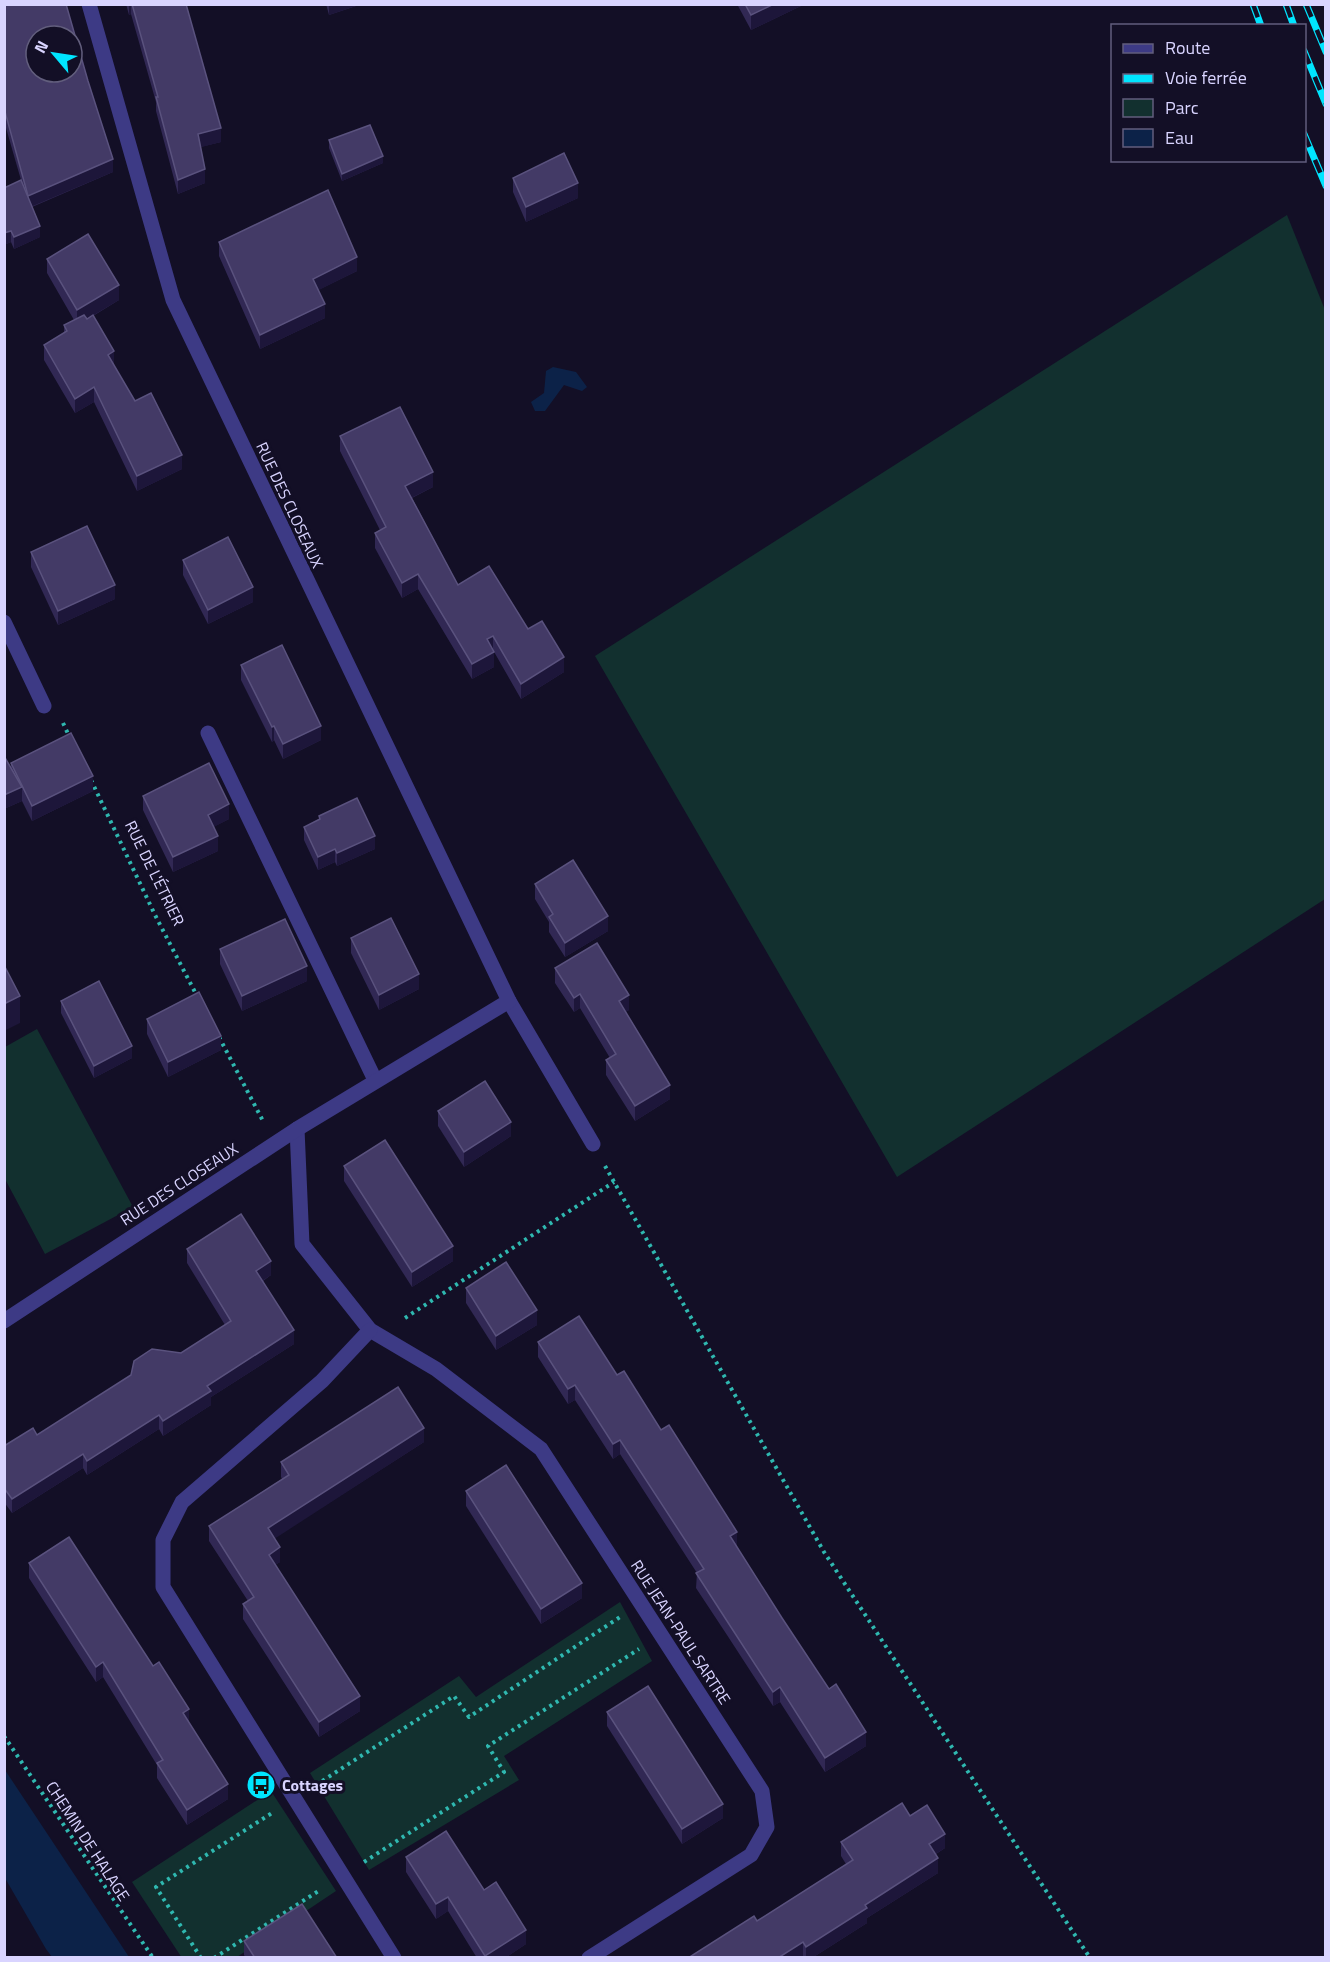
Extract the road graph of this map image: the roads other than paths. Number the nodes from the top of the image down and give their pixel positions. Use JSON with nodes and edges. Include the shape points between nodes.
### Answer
{"nodes":[{"id":1,"x":89,"y":4,"type":"edge"},
{"id":2,"x":4,"y":622,"type":"edge"},
{"id":3,"x":44,"y":706,"type":"road end"},
{"id":4,"x":208,"y":733,"type":"dead end"},
{"id":5,"x":509,"y":1001,"type":"junction"},
{"id":6,"x":375,"y":1080,"type":"junction"},
{"id":7,"x":297,"y":1128,"type":"junction"},
{"id":8,"x":593,"y":1144,"type":"road end"},
{"id":9,"x":4,"y":1321,"type":"edge"},
{"id":10,"x":370,"y":1330,"type":"junction"},
{"id":11,"x":394,"y":1958,"type":"edge"},
{"id":12,"x":589,"y":1958,"type":"edge"}],
"edges":[{"from":1,"to":5,"type":"street","name":"RUE DES CLOSEAUX","via":[[173,300]]},
{"from":2,"to":3,"type":"street"},
{"from":4,"to":6,"type":"street"},
{"from":5,"to":6,"type":"street","name":"RUE DES CLOSEAUX"},
{"from":5,"to":8,"type":"street","name":"RUE DES CLOSEAUX"},
{"from":6,"to":7,"type":"street","name":"RUE DES CLOSEAUX"},
{"from":7,"to":9,"type":"street","name":"RUE DES CLOSEAUX"},
{"from":7,"to":10,"type":"street","name":"RUE JEAN-PAUL SARTRE","via":[[302,1244]]},
{"from":10,"to":11,"type":"street","via":[[322,1381],[182,1502],[163,1540],[163,1587]]},
{"from":10,"to":12,"type":"street","name":"RUE JEAN-PAUL SARTRE","via":[[436,1370],[541,1449],[762,1791],[767,1827],[751,1856]]}]}
